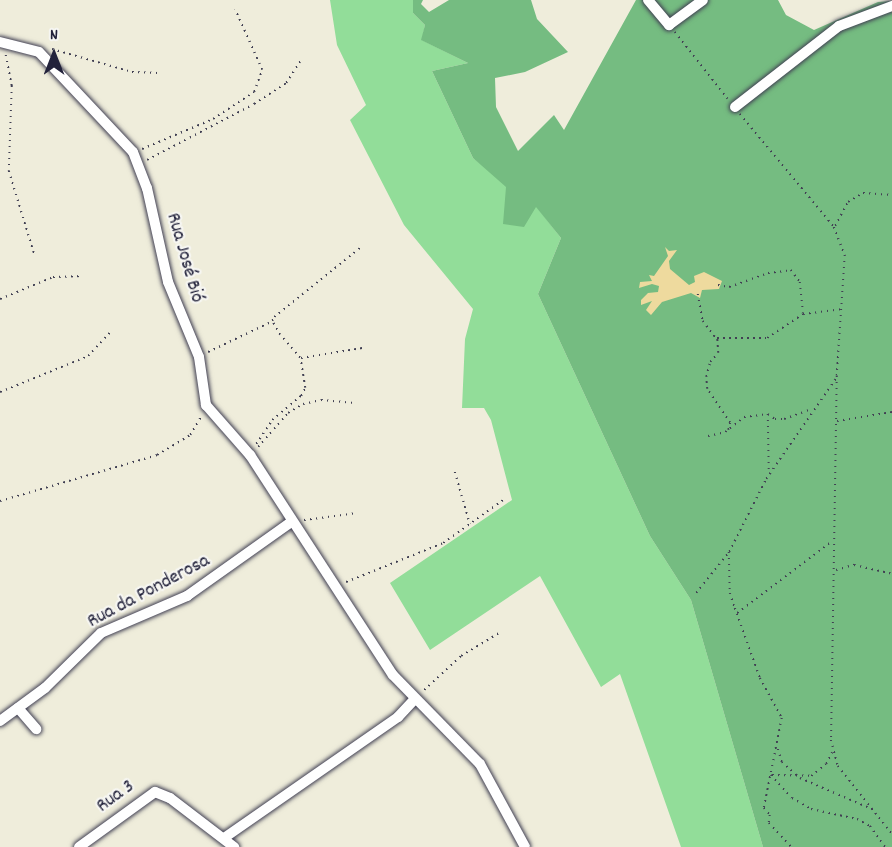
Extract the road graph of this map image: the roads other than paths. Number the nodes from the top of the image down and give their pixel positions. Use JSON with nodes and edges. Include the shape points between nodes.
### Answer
{"nodes":[{"id":1,"x":648,"y":0,"type":"edge"},
{"id":2,"x":703,"y":0,"type":"edge"},
{"id":3,"x":892,"y":6,"type":"edge"},
{"id":4,"x":2,"y":46,"type":"edge"},
{"id":5,"x":735,"y":107,"type":"road end"},
{"id":6,"x":291,"y":522,"type":"junction"},
{"id":7,"x":415,"y":699,"type":"junction"},
{"id":8,"x":18,"y":708,"type":"junction"},
{"id":9,"x":0,"y":721,"type":"edge"},
{"id":10,"x":36,"y":729,"type":"dead end"},
{"id":11,"x":224,"y":838,"type":"junction"},
{"id":12,"x":79,"y":847,"type":"edge"},
{"id":13,"x":234,"y":847,"type":"edge"},
{"id":14,"x":525,"y":847,"type":"edge"}],
"edges":[{"from":1,"to":2,"type":"street","via":[[669,25]]},
{"from":3,"to":5,"type":"street","via":[[839,26]]},
{"from":4,"to":6,"type":"street","name":"Rua José Bió","via":[[39,52],[133,152],[147,188],[168,282],[199,357],[206,405],[250,455]]},
{"from":6,"to":7,"type":"street","via":[[393,675]]},
{"from":6,"to":8,"type":"street","name":"Rua da Ponderosa","via":[[187,596],[102,633]]},
{"from":7,"to":11,"type":"street","via":[[398,717]]},
{"from":7,"to":14,"type":"street","via":[[480,764]]},
{"from":8,"to":9,"type":"street","name":"Rua da Ponderosa"},
{"from":8,"to":10,"type":"street"},
{"from":11,"to":12,"type":"street","name":"Rua 3","via":[[170,798],[154,792]]},
{"from":11,"to":13,"type":"street","name":"Rua 3"}]}
